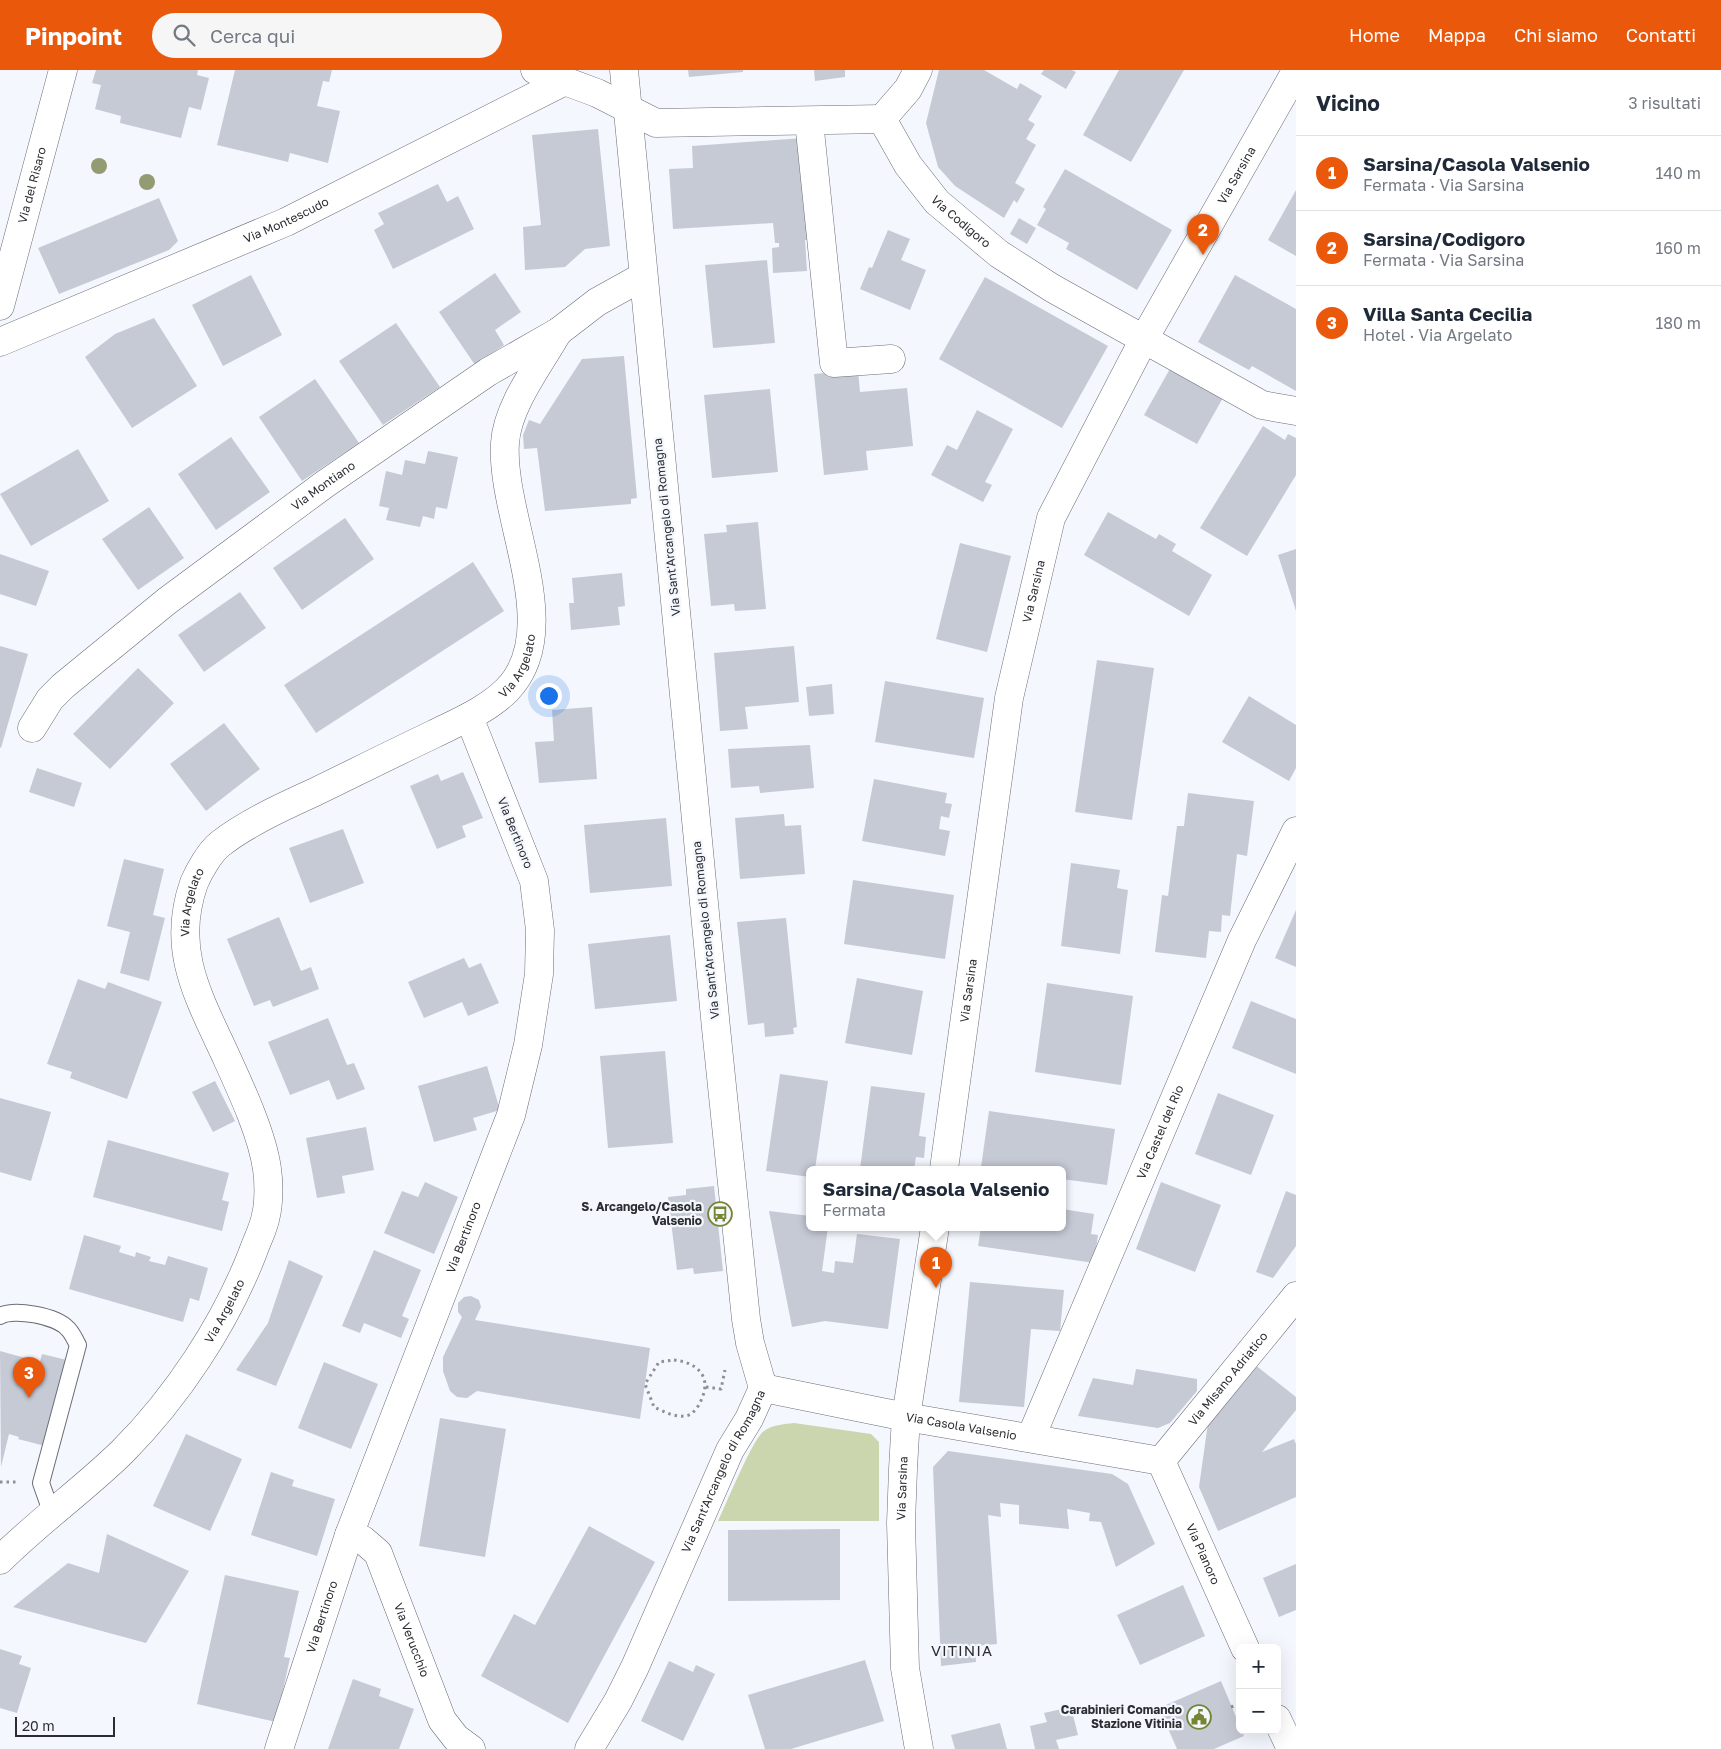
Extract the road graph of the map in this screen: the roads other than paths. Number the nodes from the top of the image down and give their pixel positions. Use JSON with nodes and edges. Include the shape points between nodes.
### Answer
{"nodes":[{"id":1,"x":64,"y":70,"type":"edge"},
{"id":2,"x":535,"y":70,"type":"edge"},
{"id":3,"x":624,"y":70,"type":"edge"},
{"id":4,"x":918,"y":70,"type":"edge"},
{"id":5,"x":1296,"y":71,"type":"edge"},
{"id":6,"x":566,"y":81,"type":"junction"},
{"id":7,"x":627,"y":108,"type":"junction"},
{"id":8,"x":882,"y":119,"type":"junction"},
{"id":9,"x":809,"y":121,"type":"junction"},
{"id":10,"x":642,"y":277,"type":"junction"},
{"id":11,"x":1,"y":301,"type":"edge"},
{"id":12,"x":558,"y":332,"type":"junction"},
{"id":13,"x":1144,"y":339,"type":"junction"},
{"id":14,"x":0,"y":342,"type":"edge"},
{"id":15,"x":891,"y":359,"type":"dead end"},
{"id":16,"x":1296,"y":411,"type":"edge"},
{"id":17,"x":469,"y":717,"type":"junction"},
{"id":18,"x":32,"y":728,"type":"dead end"},
{"id":19,"x":1296,"y":830,"type":"edge"},
{"id":20,"x":944,"y":1166,"type":"edge"},
{"id":21,"x":934,"y":1231,"type":"edge"},
{"id":22,"x":1295,"y":1300,"type":"edge"},
{"id":23,"x":0,"y":1316,"type":"edge"},
{"id":24,"x":763,"y":1388,"type":"junction"},
{"id":25,"x":906,"y":1417,"type":"junction"},
{"id":26,"x":1031,"y":1437,"type":"junction"},
{"id":27,"x":1161,"y":1461,"type":"junction"},
{"id":28,"x":52,"y":1514,"type":"junction"},
{"id":29,"x":349,"y":1535,"type":"junction"},
{"id":30,"x":0,"y":1560,"type":"edge"},
{"id":31,"x":1243,"y":1644,"type":"edge"},
{"id":32,"x":1281,"y":1728,"type":"edge"},
{"id":33,"x":279,"y":1749,"type":"edge"},
{"id":34,"x":471,"y":1749,"type":"edge"},
{"id":35,"x":589,"y":1749,"type":"edge"},
{"id":36,"x":919,"y":1749,"type":"edge"},
{"id":37,"x":1291,"y":1749,"type":"edge"}],
"edges":[{"from":1,"to":11,"type":"street","name":"Via del Risaro"},
{"from":2,"to":6,"type":"street"},
{"from":3,"to":7,"type":"street","name":"Via Sant'Arcangelo di Romagna"},
{"from":4,"to":8,"type":"street","via":[[908,89]]},
{"from":5,"to":13,"type":"street","name":"Via Sarsina"},
{"from":6,"to":7,"type":"street"},
{"from":6,"to":14,"type":"street","name":"Via Montescudo","via":[[286,222]]},
{"from":7,"to":9,"type":"street","via":[[656,124]]},
{"from":7,"to":10,"type":"street","name":"Via Sant'Arcangelo di Romagna"},
{"from":8,"to":9,"type":"street"},
{"from":8,"to":13,"type":"street","name":"Via Codigoro","via":[[908,165],[937,202],[970,232],[1052,288]]},
{"from":9,"to":15,"type":"street","via":[[834,363]]},
{"from":10,"to":12,"type":"street","name":"Via Montiano","via":[[597,302]]},
{"from":10,"to":24,"type":"street","name":"Via Sant'Arcangelo di Romagna","via":[[744,1300],[750,1343]]},
{"from":12,"to":17,"type":"street","name":"Via Argelato","via":[[511,415],[505,442],[510,498],[527,580],[531,646],[522,670],[506,691]]},
{"from":12,"to":18,"type":"street","name":"Via Montiano","via":[[488,372],[333,478],[167,601],[64,686],[50,700]]},
{"from":13,"to":16,"type":"street","name":"Via Codigoro","via":[[1262,405]]},
{"from":13,"to":20,"type":"street","name":"Via Sarsina","via":[[1050,518],[1008,698]]},
{"from":17,"to":28,"type":"street","name":"Via Argelato","via":[[277,810],[217,846],[196,879],[184,919],[186,957],[197,993],[253,1123],[267,1169],[267,1214],[239,1286],[202,1352],[123,1450]]},
{"from":17,"to":29,"type":"street","name":"Via Bertinoro","via":[[534,881],[540,930],[538,982],[528,1045],[511,1115]]},
{"from":19,"to":26,"type":"street","name":"Via Castel del Rio","via":[[1242,940]]},
{"from":21,"to":25,"type":"street","name":"Via Sarsina"},
{"from":22,"to":27,"type":"street","name":"Via Misano Adriatico"},
{"from":23,"to":28,"type":"lane","via":[[6,1312],[23,1312],[48,1319],[67,1327],[78,1345],[41,1483]]},
{"from":24,"to":25,"type":"street","name":"Via Casola Valsenio"},
{"from":24,"to":35,"type":"street","name":"Via Sant'Arcangelo di Romagna","via":[[730,1450],[635,1667]]},
{"from":25,"to":26,"type":"street","name":"Via Casola Valsenio"},
{"from":25,"to":36,"type":"street","name":"Via Sarsina","via":[[901,1523],[905,1668]]},
{"from":26,"to":27,"type":"street","name":"Via Casola Valsenio"},
{"from":27,"to":31,"type":"street","name":"Via Pianoro"},
{"from":28,"to":30,"type":"street","name":"Via Argelato"},
{"from":29,"to":33,"type":"street","name":"Via Bertinoro"},
{"from":29,"to":34,"type":"street","name":"Via Verucchio","via":[[364,1540],[378,1553],[442,1720],[456,1738]]},
{"from":32,"to":37,"type":"street"}]}
